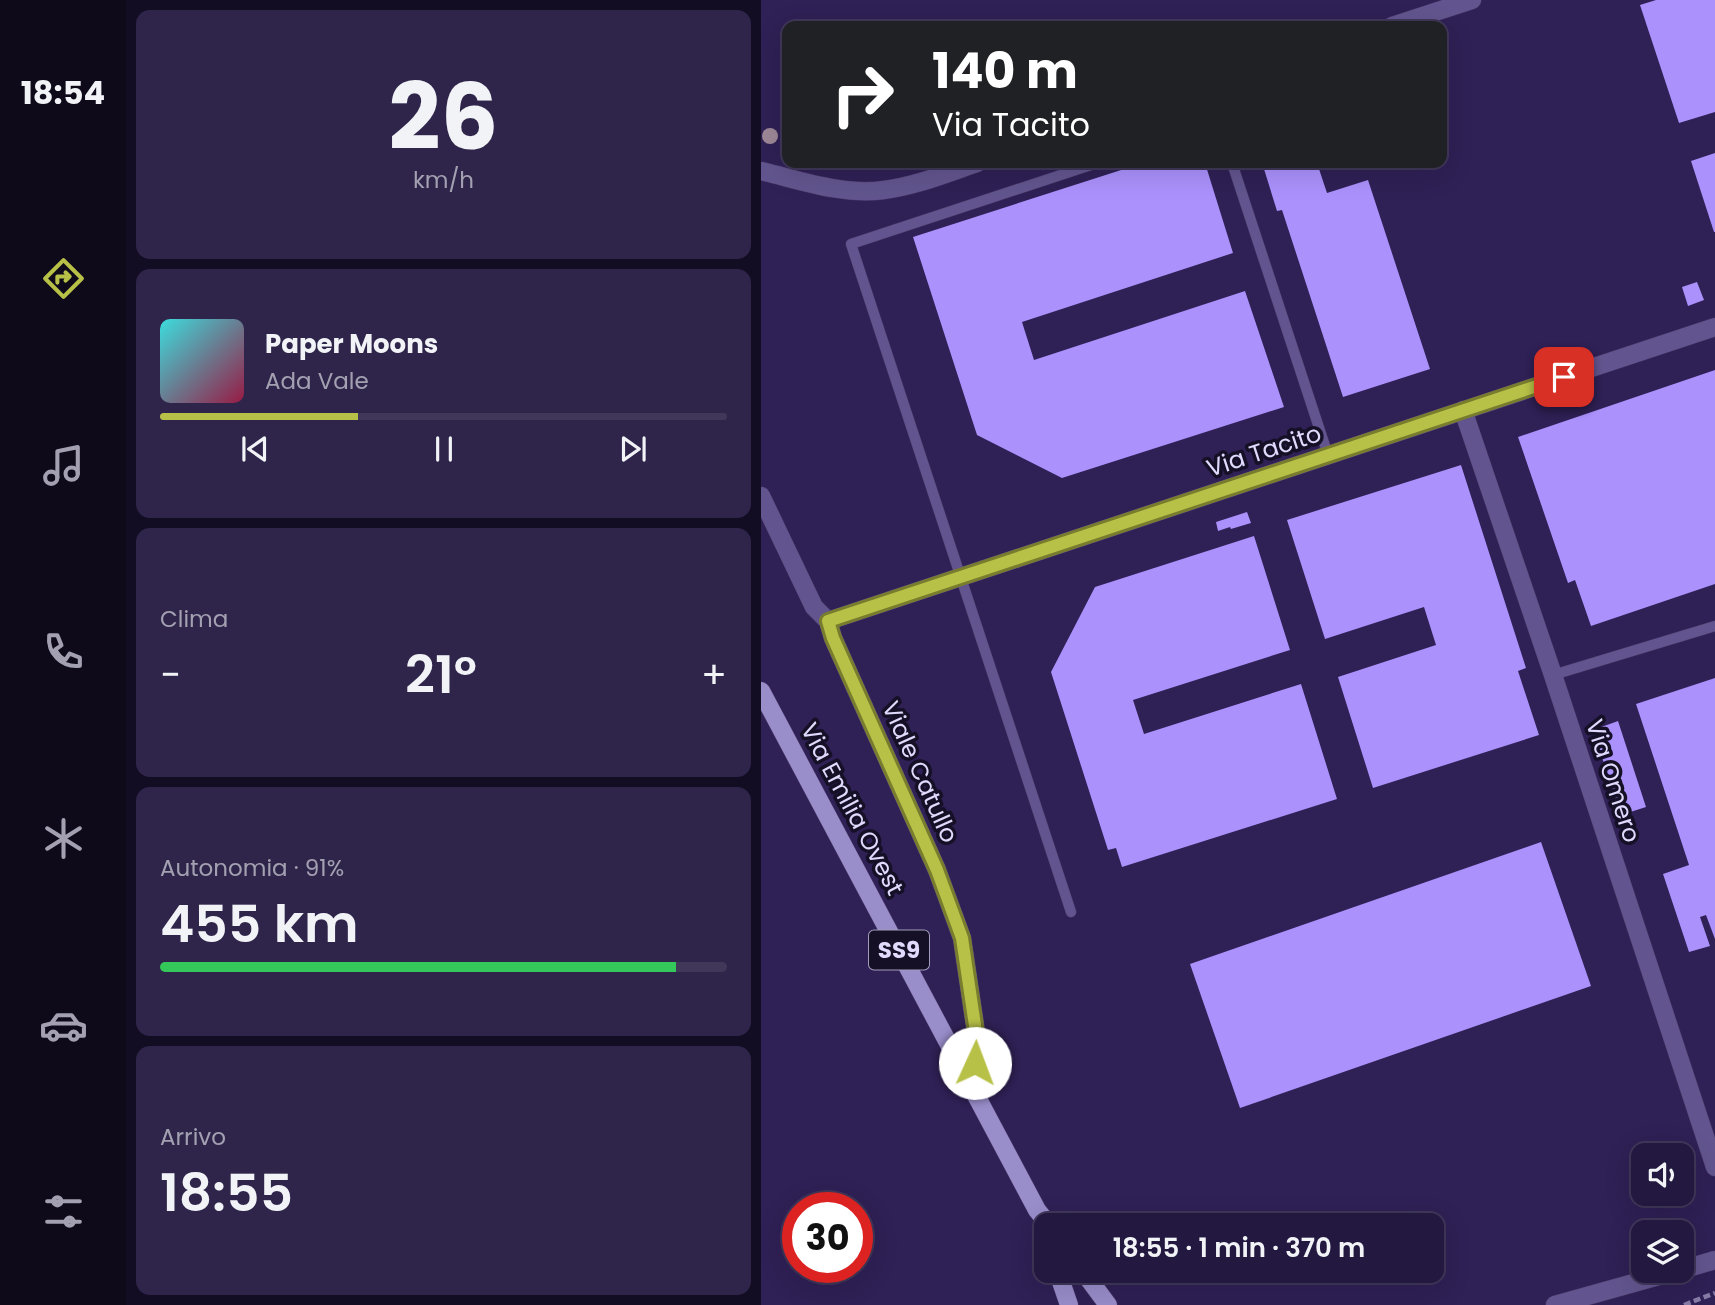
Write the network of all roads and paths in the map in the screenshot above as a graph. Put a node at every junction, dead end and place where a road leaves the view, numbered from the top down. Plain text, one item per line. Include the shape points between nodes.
1 (1471, 0) edge
2 (1407, 21) edge
3 (962, 168) edge
4 (1082, 168) edge
5 (1234, 168) edge
6 (761, 171) edge
7 (1715, 327) edge
8 (1463, 410) junction
9 (1328, 455) junction
10 (761, 496) edge
11 (961, 577) junction
12 (828, 621) junction
13 (1715, 626) edge
14 (1553, 675) junction
15 (761, 691) edge
16 (1071, 912) dead end
17 (972, 1086) junction
18 (1715, 1167) edge
19 (1037, 1210) junction
20 (1038, 1213) edge
21 (1039, 1213) edge
22 (1715, 1260) edge
23 (1694, 1266) edge
24 (1061, 1283) edge
25 (1092, 1283) edge
26 (1634, 1283) edge
27 (1651, 1283) edge
28 (1715, 1293) edge
29 (1069, 1305) edge
30 (1108, 1305) edge
31 (1555, 1305) edge
32 (1597, 1305) edge
33 (1684, 1305) edge

1 - 2 street
3 - 6 street via 907,186 865,192
4 - 11 lane via 851,244
5 - 9 lane
7 - 8 street, Via Tacito
8 - 9 street, Via Tacito
8 - 14 street, Via Omero
9 - 11 street, Via Tacito
10 - 12 street, Viale Catullo via 814,607
11 - 12 street, Via Tacito
11 - 16 lane
12 - 17 street, Viale Catullo via 962,938 977,1039
13 - 14 lane
14 - 18 street, Via Omero
15 - 17 main road, Via Emilia Ovest / SS9
17 - 19 main road, Via Emilia Ovest / SS9
19 - 20 main road, SS9
19 - 21 main road, SS9
22 - 23 street
24 - 29 main road
25 - 30 main road
26 - 31 street
27 - 32 street
28 - 33 path

